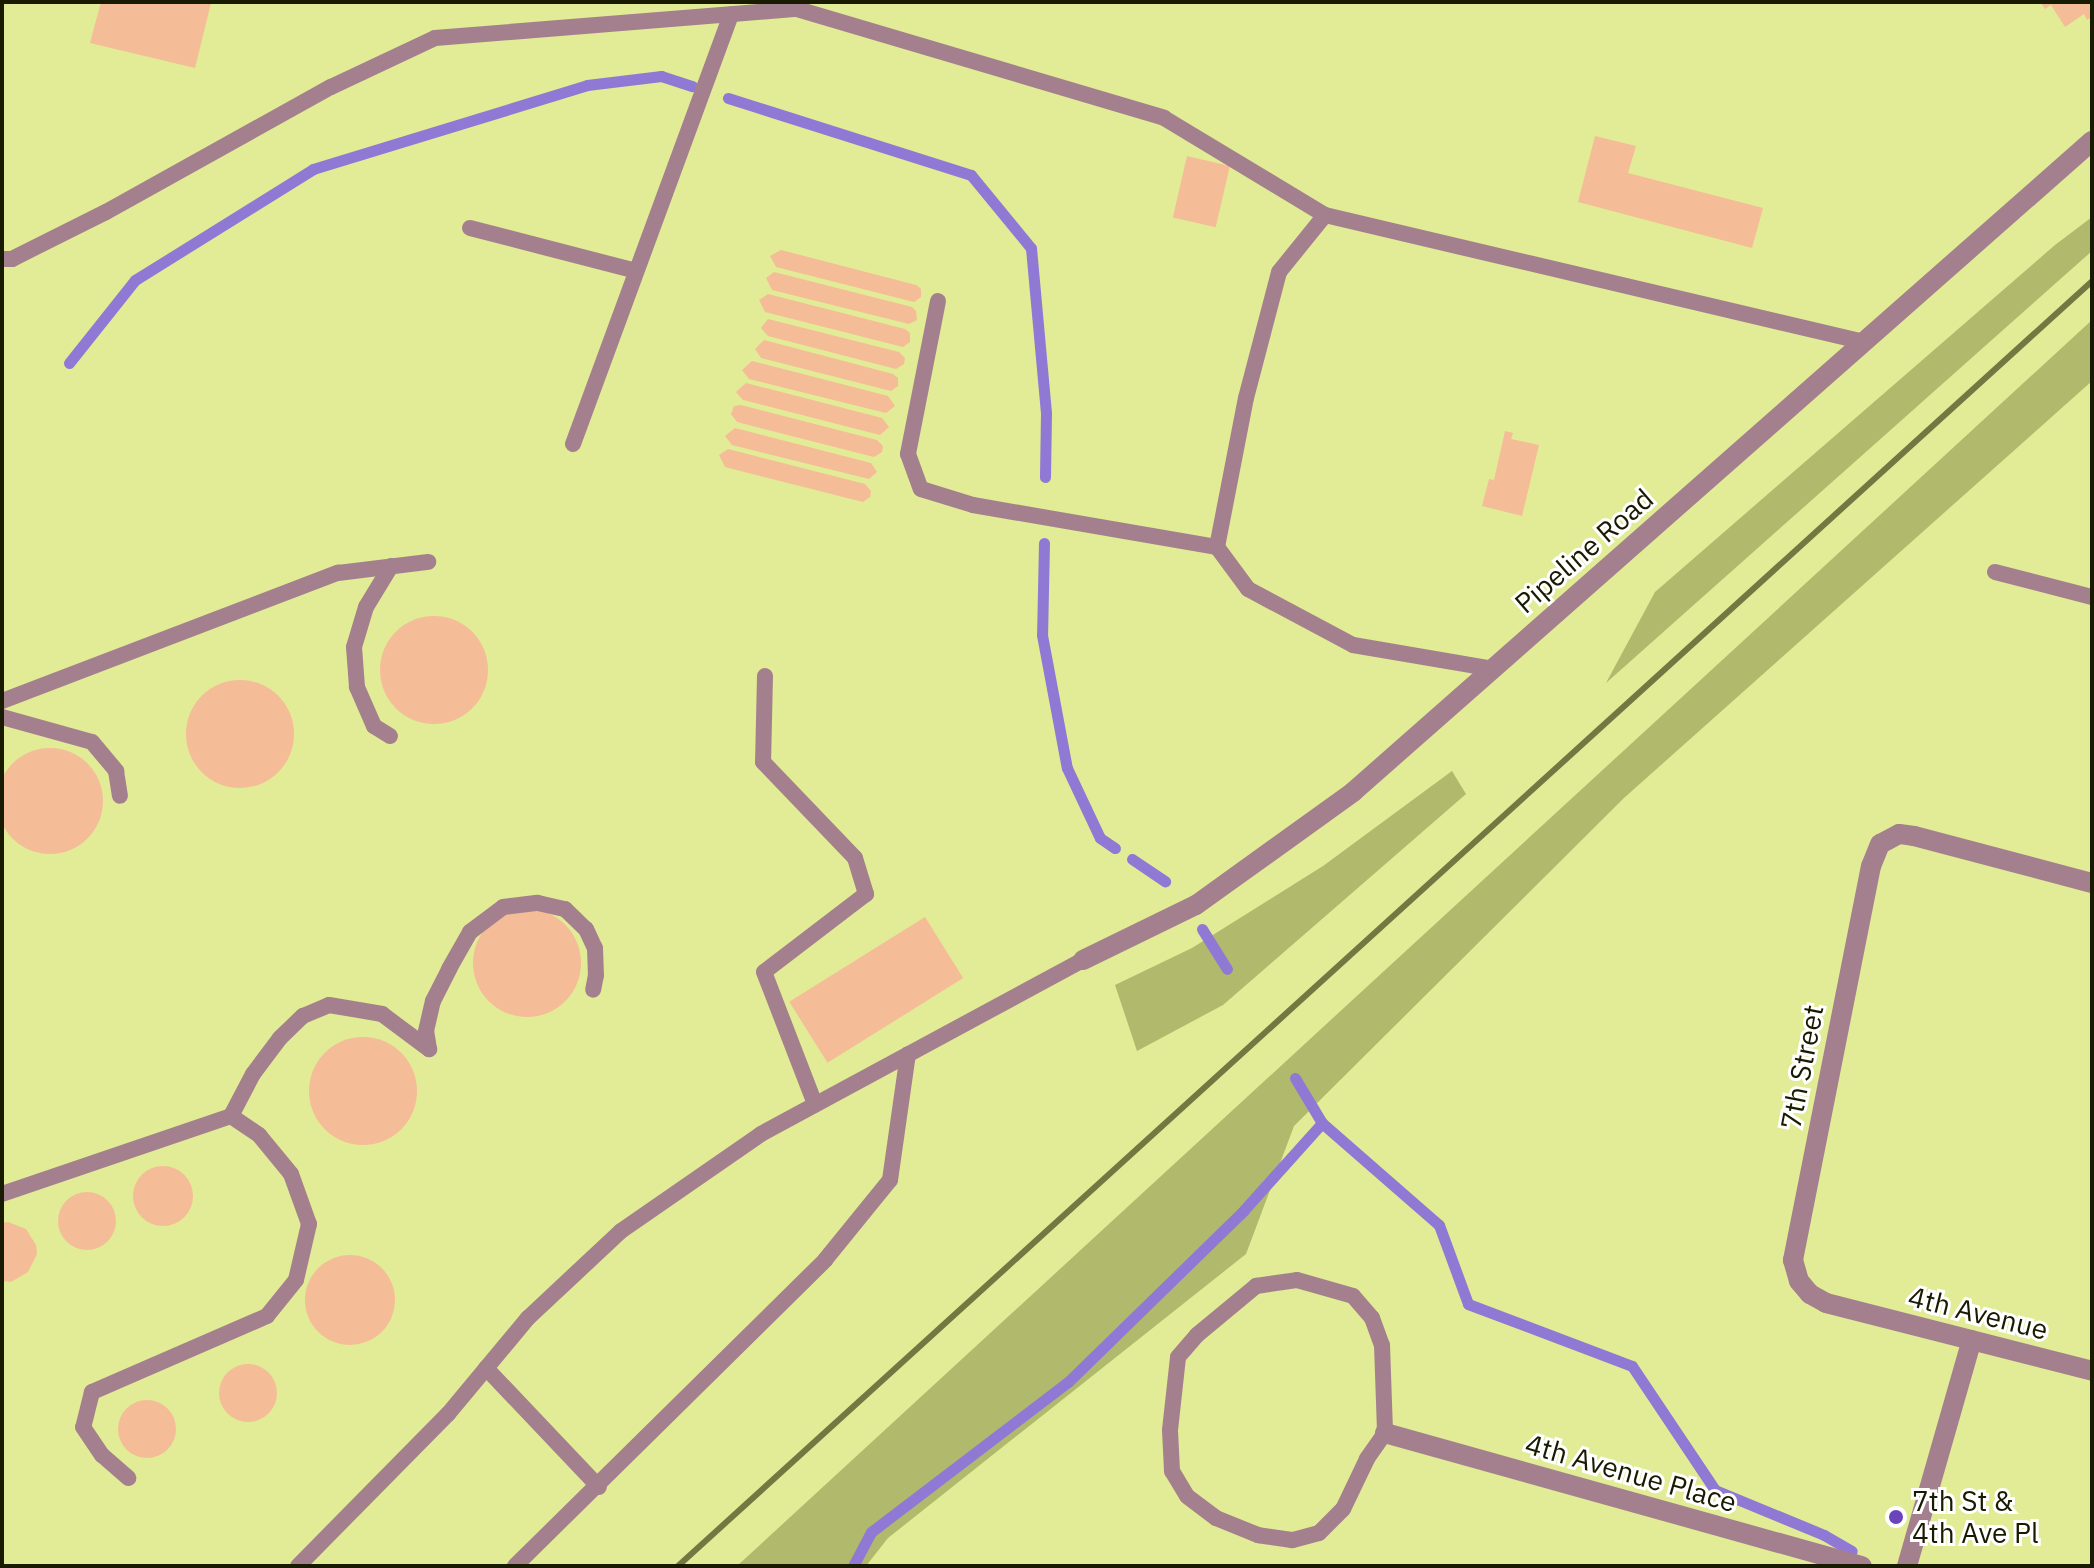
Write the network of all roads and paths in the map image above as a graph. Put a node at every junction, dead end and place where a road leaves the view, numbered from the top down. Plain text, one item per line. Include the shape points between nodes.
1 (731, 14) junction
2 (2092, 141) edge
3 (1325, 215) junction
4 (470, 228) dead end
5 (2, 259) edge
6 (636, 271) junction
7 (938, 301) dead end
8 (1864, 342) junction
9 (573, 444) dead end
10 (1217, 547) junction
11 (428, 562) dead end
12 (391, 566) junction
13 (1995, 572) dead end
14 (2092, 597) edge
15 (1493, 669) junction
16 (765, 676) dead end
17 (2, 701) edge
18 (2, 717) edge
19 (390, 736) dead end
20 (120, 796) dead end
21 (2092, 883) edge
22 (1083, 960) joint
23 (593, 990) dead end
24 (908, 1054) junction
25 (815, 1104) junction
26 (231, 1116) junction
27 (2, 1194) edge
28 (1849, 1309) joint
29 (1972, 1340) junction
30 (486, 1368) junction
31 (2092, 1371) edge
32 (1385, 1433) junction
33 (128, 1478) dead end
34 (599, 1487) junction
35 (298, 1566) edge
36 (515, 1566) edge
37 (1862, 1566) edge
38 (1907, 1566) edge

1 - 3 lane via 797,9 1164,118
1 - 5 lane via 435,38 331,87 106,212 12,259
1 - 6 lane
2 - 8 street, Pipeline Road
3 - 8 lane
3 - 10 lane via 1279,272 1246,398
4 - 6 lane
6 - 9 lane
7 - 10 lane via 908,454 921,489 973,505
8 - 15 street, Pipeline Road
10 - 15 lane via 1248,589 1353,645
11 - 12 lane
12 - 17 lane via 338,573
12 - 19 lane via 366,607 354,647 357,687 374,726
13 - 14 lane
15 - 22 street, Pipeline Road via 1353,792 1208,897
16 - 25 lane via 763,762 855,858 866,894 764,972
18 - 20 lane via 92,742 116,771
21 - 28 street, 7th Street via 1914,836 1889,836 1880,844 1871,866 1793,1260 1799,1281 1810,1294
22 - 24 lane
23 - 26 lane via 595,948 586,929 565,909 538,903 503,907 470,932 449,969 433,1001 426,1031 429,1049 382,1014 329,1005 303,1016 280,1038
24 - 25 lane
24 - 34 lane via 890,1180 825,1260
25 - 30 lane via 761,1134 621,1231 528,1318
26 - 27 lane
26 - 33 lane via 259,1135 291,1174 309,1224 296,1280 267,1316 92,1392 83,1427 102,1455
28 - 29 street, 4th Avenue
29 - 31 street, 4th Avenue
29 - 38 street
30 - 34 lane
30 - 35 lane via 448,1414
32 - 32 lane via 1343,1509 1319,1533 1292,1540 1258,1535 1216,1518 1187,1496 1172,1471 1171,1406 1178,1357 1256,1286 1297,1280 1353,1296 1372,1318 1382,1345
32 - 37 street, 4th Avenue Place
34 - 36 lane

